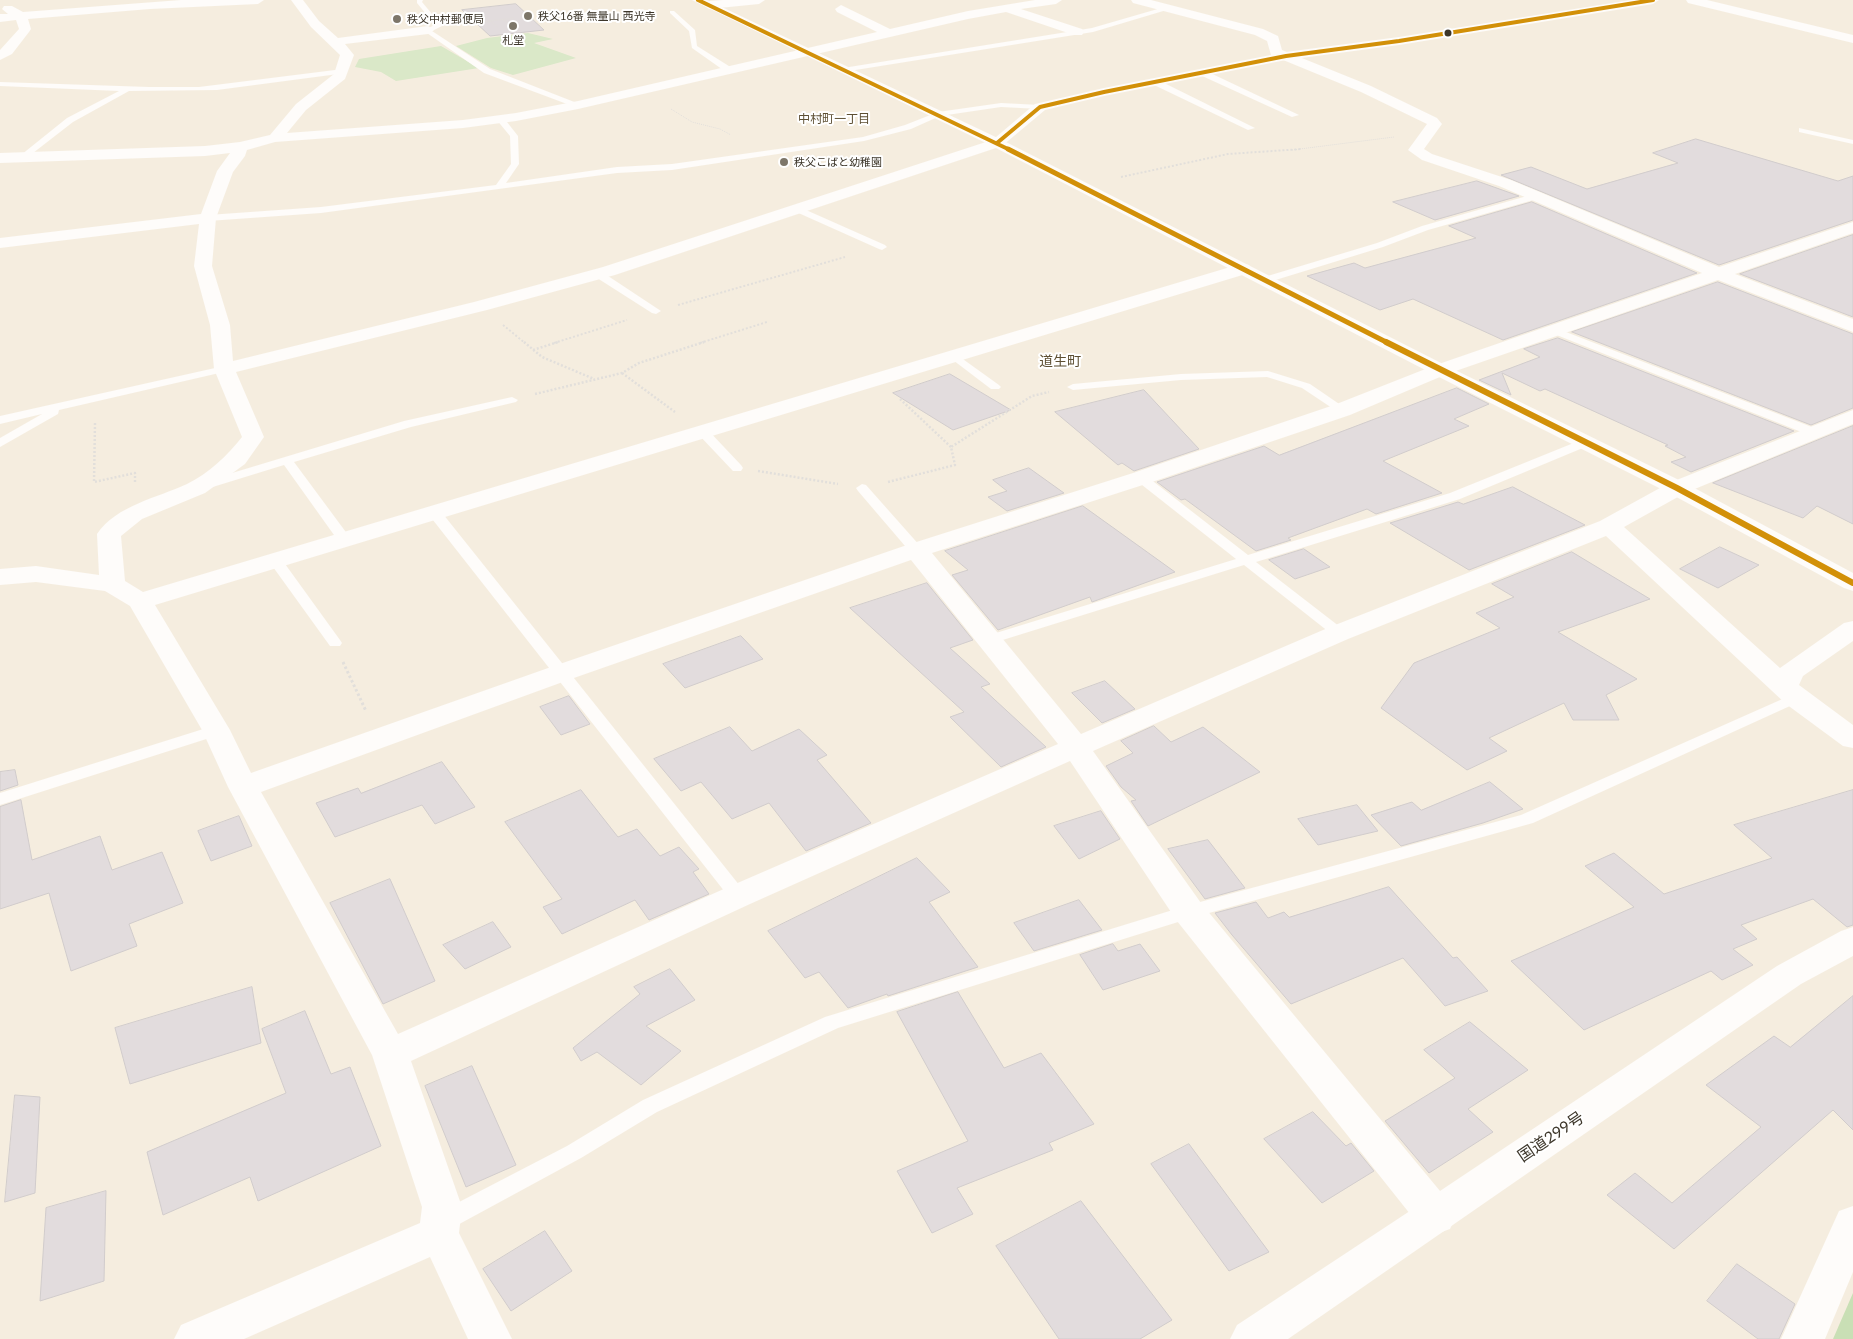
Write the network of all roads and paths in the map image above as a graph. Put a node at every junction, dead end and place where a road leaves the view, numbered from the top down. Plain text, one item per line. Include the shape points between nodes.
1 (258, 0) edge
2 (296, 0) edge
3 (420, 0) edge
4 (758, 0) edge
5 (1052, 0) edge
6 (1137, 0) edge
7 (1654, 0) edge
8 (1692, 0) edge
9 (704, 3) edge
10 (958, 3) dead end
11 (0, 5) edge
12 (1006, 8) junction
13 (1168, 8) junction
14 (841, 9) dead end
15 (672, 12) dead end
16 (980, 13) junction
17 (21, 16) junction
18 (0, 18) edge
19 (514, 18) dead end
20 (503, 19) junction
21 (490, 21) junction
22 (474, 23) dead end
23 (512, 25) dead end
24 (498, 28) dead end
25 (428, 30) junction
26 (1078, 32) junction
27 (888, 33) junction
28 (1853, 39) edge
29 (334, 42) junction
30 (804, 52) junction
31 (0, 56) edge
32 (1286, 56) junction
33 (729, 70) junction
34 (843, 70) junction
35 (343, 71) junction
36 (1203, 74) junction
37 (1155, 82) junction
38 (0, 84) edge
39 (128, 89) junction
40 (640, 90) junction
41 (578, 105) junction
42 (1040, 106) junction
43 (938, 114) junction
44 (1295, 115) dead end
45 (500, 119) junction
46 (1251, 128) dead end
47 (1802, 130) dead end
48 (1427, 134) junction
49 (275, 138) junction
50 (1853, 142) edge
51 (997, 143) junction
52 (240, 147) junction
53 (762, 153) junction
54 (24, 157) junction
55 (0, 158) edge
56 (1081, 186) junction
57 (499, 187) junction
58 (1534, 197) junction
59 (797, 209) junction
60 (208, 218) junction
61 (1853, 227) edge
62 (0, 243) edge
63 (882, 247) joint
64 (1243, 269) junction
65 (1717, 273) junction
66 (598, 274) junction
67 (1265, 280) junction
68 (480, 306) junction
69 (656, 311) junction
70 (766, 322) dead end
71 (1853, 326) edge
72 (1553, 330) junction
73 (533, 350) junction
74 (953, 355) junction
75 (224, 368) junction
76 (1440, 370) junction
77 (622, 373) junction
78 (878, 378) junction
79 (595, 380) junction
80 (995, 387) dead end
81 (1072, 388) joint
82 (94, 397) junction
83 (512, 400) joint
84 (68, 404) junction
85 (1342, 410) junction
86 (1853, 416) edge
87 (0, 420) edge
88 (702, 431) junction
89 (1813, 432) junction
90 (1586, 442) junction
91 (0, 443) edge
92 (951, 447) junction
93 (287, 461) junction
94 (737, 468) joint
95 (1141, 478) junction
96 (197, 488) junction
97 (862, 488) junction
98 (1677, 488) junction
99 (434, 512) junction
100 (134, 514) junction
101 (1609, 526) junction
102 (344, 540) junction
103 (916, 550) junction
104 (275, 560) junction
105 (1246, 560) junction
106 (0, 577) edge
107 (1853, 583) edge
108 (112, 584) junction
109 (140, 601) junction
110 (1853, 629) edge
111 (1340, 633) junction
112 (988, 640) junction
113 (334, 643) joint
114 (561, 673) junction
115 (1790, 692) junction
116 (216, 730) junction
117 (379, 739) junction
118 (1853, 739) edge
119 (1076, 748) junction
120 (243, 787) junction
121 (0, 799) edge
122 (738, 896) junction
123 (1189, 912) junction
124 (1853, 940) edge
125 (390, 1054) junction
126 (1436, 1216) junction
127 (1853, 1224) edge
128 (440, 1228) junction
129 (196, 1339) edge
130 (490, 1339) edge
131 (1252, 1339) edge
132 (1803, 1339) edge

1 - 17 main road
2 - 29 main road
3 - 25 lane via 439,26
4 - 9 main road
5 - 12 main road
6 - 13 main road
7 - 32 main road
8 - 28 main road
9 - 30 main road
10 - 16 main road
11 - 17 main road
12 - 16 main road
12 - 26 main road
13 - 26 lane
13 - 32 main road via 1259,32 1273,39 1276,52
14 - 27 main road
15 - 33 lane via 692,30 694,47
16 - 27 main road
17 - 18 main road
17 - 31 main road via 25,29
19 - 20 path
20 - 21 path
20 - 23 path
21 - 22 path
21 - 24 path
25 - 29 main road
25 - 41 lane via 487,71
26 - 34 lane
27 - 30 main road
29 - 35 main road via 347,55
30 - 33 main road
30 - 34 main road
32 - 36 main road
32 - 48 main road via 1432,121 1435,124
33 - 40 main road
34 - 43 main road
35 - 39 lane via 200,89
35 - 49 main road via 301,107
36 - 37 main road
36 - 44 lane
37 - 42 main road
37 - 46 lane
38 - 39 lane
39 - 54 lane via 70,120
40 - 41 main road
40 - 53 path via 692,122 720,129
41 - 45 main road
42 - 43 lane via 1001,105
42 - 51 main road
43 - 51 main road
43 - 53 lane via 908,127 864,139
45 - 49 main road
45 - 57 lane via 514,136 515,164
47 - 50 lane
48 - 56 path via 1228,154
48 - 58 main road via 1416,150
49 - 52 main road
51 - 56 main road
51 - 59 main road
52 - 54 main road
52 - 60 main road via 238,156 225,171
53 - 57 lane
54 - 55 main road
56 - 64 main road
57 - 60 lane via 321,210
58 - 65 main road
58 - 67 lane via 1424,228
59 - 63 lane
59 - 66 main road
60 - 62 main road
60 - 75 main road via 203,266 220,325
61 - 65 main road
63 - 69 path
64 - 67 main road
64 - 74 main road
65 - 71 main road
65 - 72 main road
66 - 68 main road
66 - 69 lane
67 - 76 main road
68 - 73 path
68 - 75 main road
69 - 73 path
70 - 77 path via 639,363
72 - 76 main road
72 - 89 lane
73 - 79 path
74 - 78 main road
74 - 80 lane
75 - 82 lane
75 - 96 main road via 253,438 237,459
76 - 85 main road
76 - 90 main road
77 - 79 path
77 - 88 path
78 - 88 main road
78 - 92 path
79 - 83 path
81 - 85 lane via 1181,377 1268,374 1306,386
81 - 92 path via 1032,396
82 - 84 lane
82 - 100 path via 94,482 135,473
83 - 93 lane via 408,424
84 - 87 lane
84 - 91 lane
85 - 95 main road
86 - 89 main road
88 - 94 lane
88 - 99 main road
89 - 98 main road
90 - 98 main road
90 - 105 lane via 1455,496
92 - 97 path via 956,465
93 - 96 lane
93 - 102 lane
94 - 97 path
95 - 103 main road
95 - 105 lane
96 - 100 main road
97 - 103 lane
98 - 101 main road
98 - 107 main road
99 - 102 main road
99 - 114 lane
100 - 108 main road via 109,534
101 - 111 main road
101 - 115 main road
102 - 104 main road
103 - 112 main road
103 - 114 main road
104 - 109 main road
104 - 113 lane
105 - 111 lane
105 - 112 lane
106 - 108 main road via 36,574
108 - 109 main road
109 - 116 main road
110 - 115 main road via 1791,672
111 - 119 main road
112 - 119 main road
113 - 117 path
114 - 117 main road
114 - 122 lane
115 - 118 main road
115 - 123 lane via 1527,819
116 - 120 main road
116 - 121 lane
117 - 120 main road
119 - 122 main road
119 - 123 main road
120 - 125 main road
122 - 125 main road
123 - 126 main road
123 - 128 lane via 832,1022 650,1106
124 - 126 main road, 国道299号 via 1789,975
125 - 128 main road via 442,1207
126 - 131 main road, 国道299号
127 - 132 main road
128 - 129 main road
128 - 130 main road

